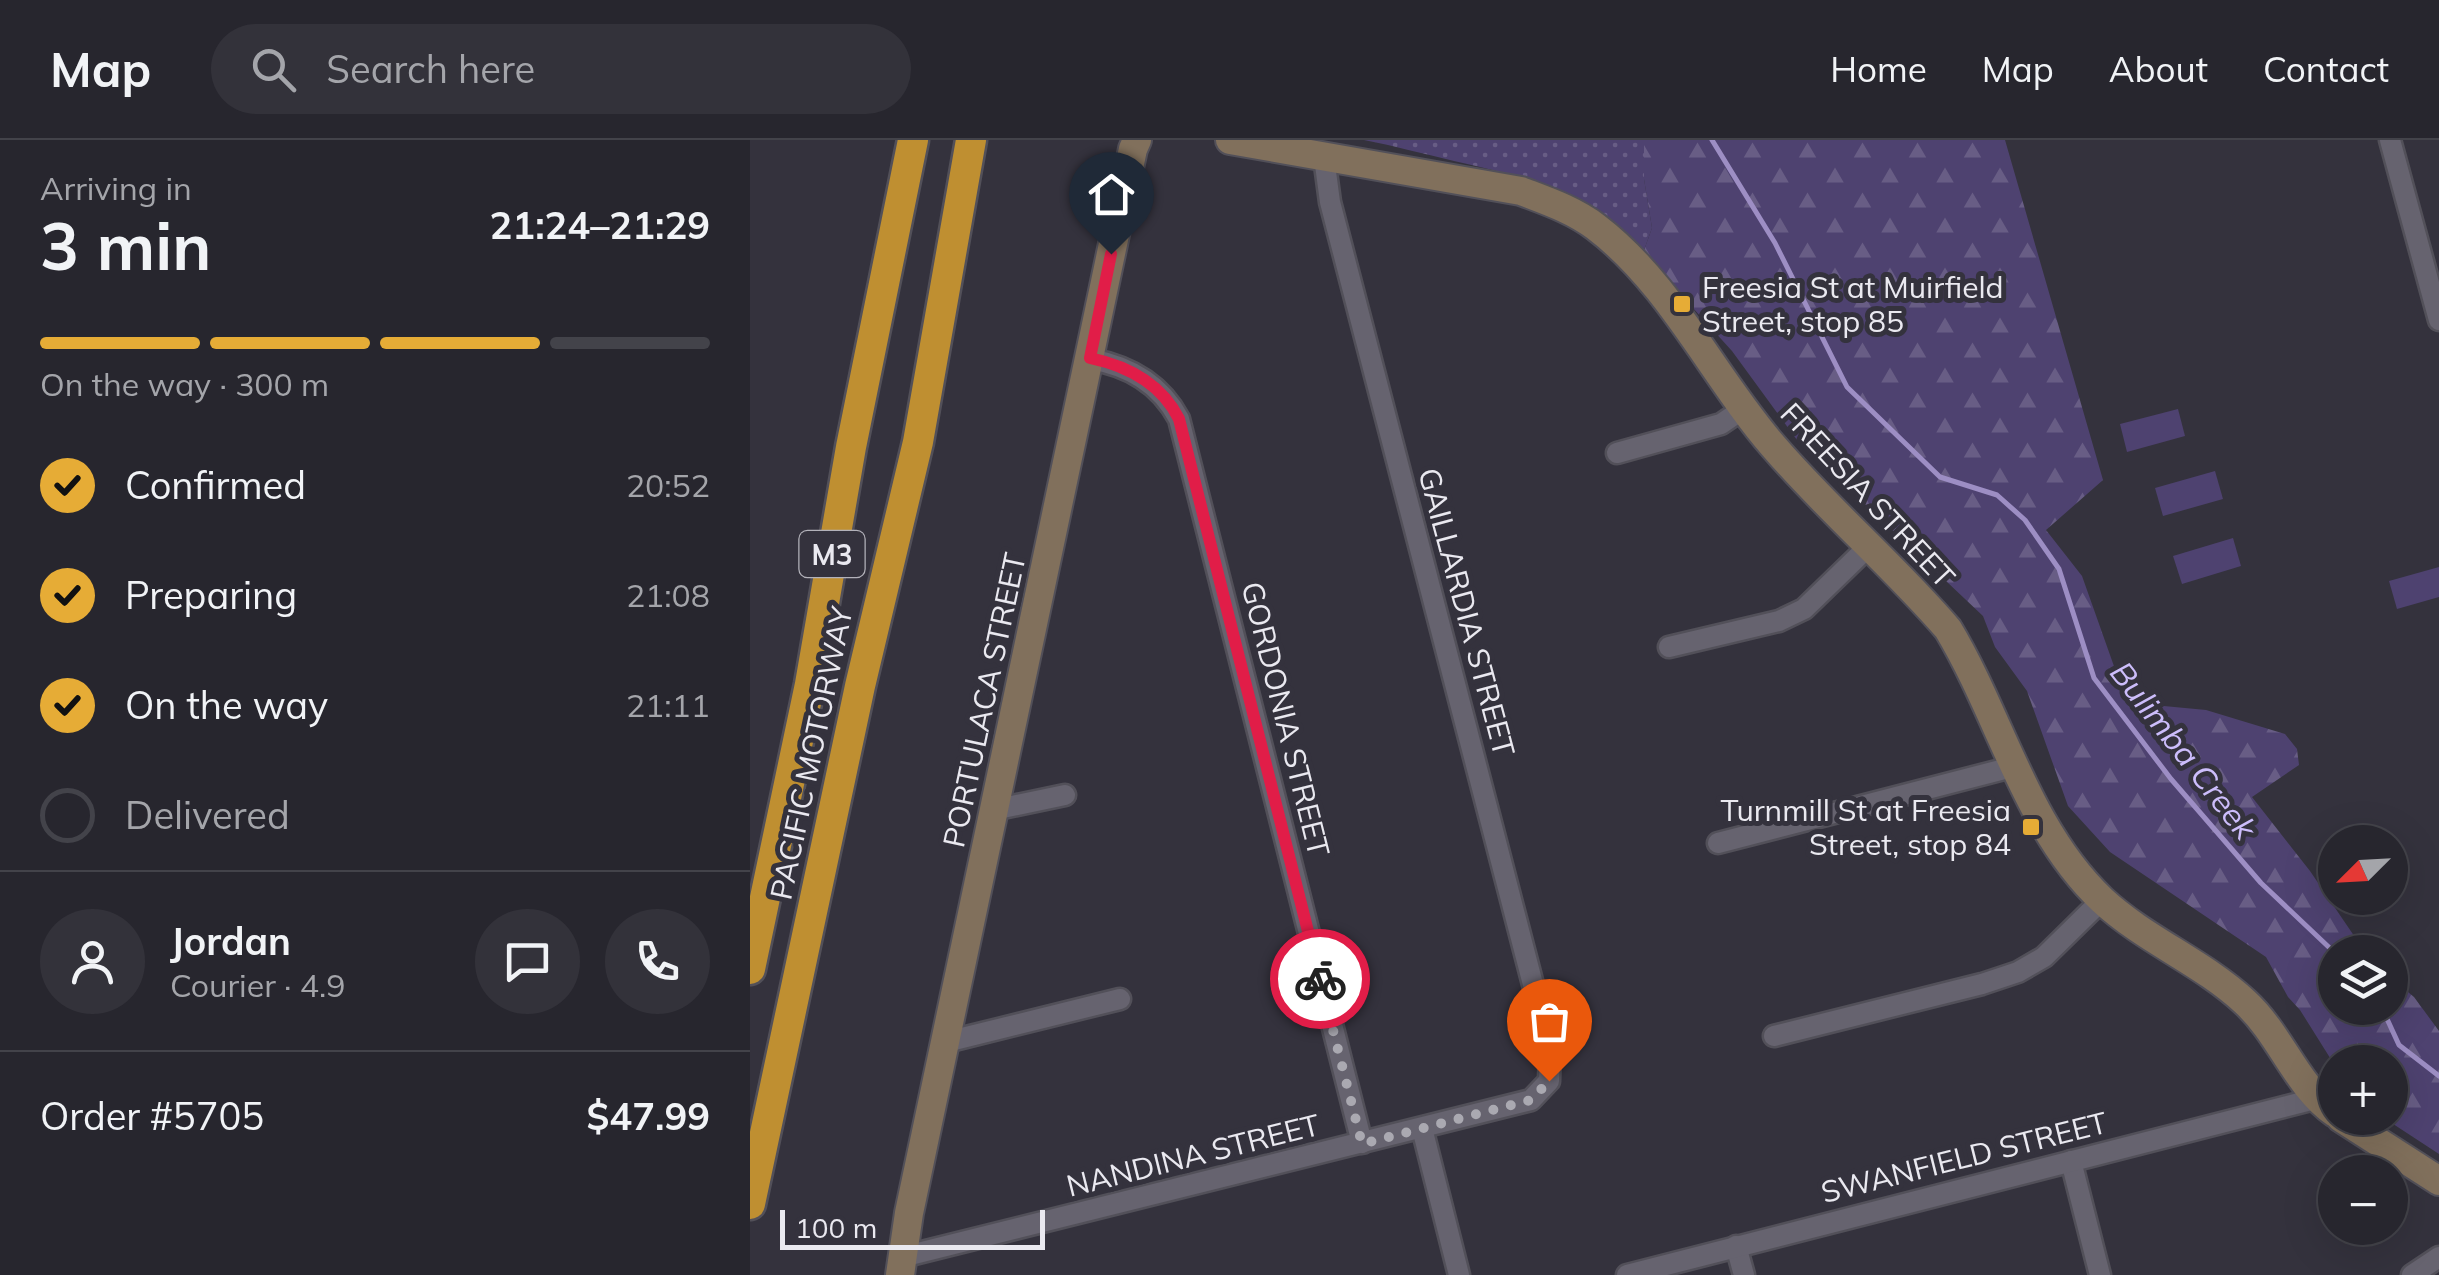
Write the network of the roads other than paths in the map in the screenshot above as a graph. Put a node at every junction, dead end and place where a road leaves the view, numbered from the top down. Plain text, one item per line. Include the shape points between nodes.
1 (914, 140) edge
2 (971, 140) edge
3 (1137, 140) edge
4 (1230, 140) edge
5 (2390, 140) edge
6 (1324, 157) junction
7 (2439, 320) edge
8 (1090, 358) junction
9 (1742, 409) junction
10 (1617, 453) dead end
11 (1870, 546) junction
12 (1669, 647) dead end
13 (2016, 766) junction
14 (1065, 795) dead end
15 (993, 810) junction
16 (1718, 842) dead end
17 (2102, 900) junction
18 (750, 968) edge
19 (1120, 999) dead end
20 (1774, 1036) dead end
21 (946, 1042) junction
22 (1549, 1081) joint
23 (2318, 1093) edge
24 (2318, 1112) edge
25 (1422, 1128) junction
26 (2368, 1135) edge
27 (1362, 1144) junction
28 (2071, 1161) junction
29 (2439, 1181) edge
30 (750, 1204) edge
31 (1736, 1246) junction
32 (2439, 1257) edge
33 (901, 1266) edge
34 (1459, 1275) edge
35 (1627, 1275) edge
36 (1744, 1275) edge
37 (2100, 1275) edge
38 (2412, 1275) edge

1 - 18 highway, PACIFIC MOTORWAY / M3
2 - 30 highway, PACIFIC MOTORWAY / M3 via 918,442
3 - 8 street, PORTULACA STREET
4 - 6 street, FREESIA STREET
5 - 7 street
6 - 9 street, FREESIA STREET via 1520,191 1595,226 1656,288
6 - 22 street, GAILLARDIA STREET via 1330,202 1550,1050
8 - 15 street, PORTULACA STREET
8 - 27 street, GORDONIA STREET via 1158,387 1179,419
9 - 10 street via 1721,424
9 - 11 street, FREESIA STREET
11 - 12 street via 1804,610
11 - 13 street, FREESIA STREET via 1948,629
13 - 16 street
13 - 17 street, FREESIA STREET via 2036,811
14 - 15 street
15 - 21 street, PORTULACA STREET
17 - 20 street via 2044,957 2018,972
17 - 23 street, FREESIA STREET via 2246,1002
19 - 21 street
21 - 33 street, PORTULACA STREET
22 - 25 street, NANDINA STREET via 1531,1100
24 - 28 street, SWANFIELD STREET
25 - 27 street, NANDINA STREET
25 - 34 street
26 - 29 street
27 - 33 street, NANDINA STREET
28 - 31 street, SWANFIELD STREET
28 - 37 street
31 - 35 street, SWANFIELD STREET
31 - 36 street
32 - 38 street

